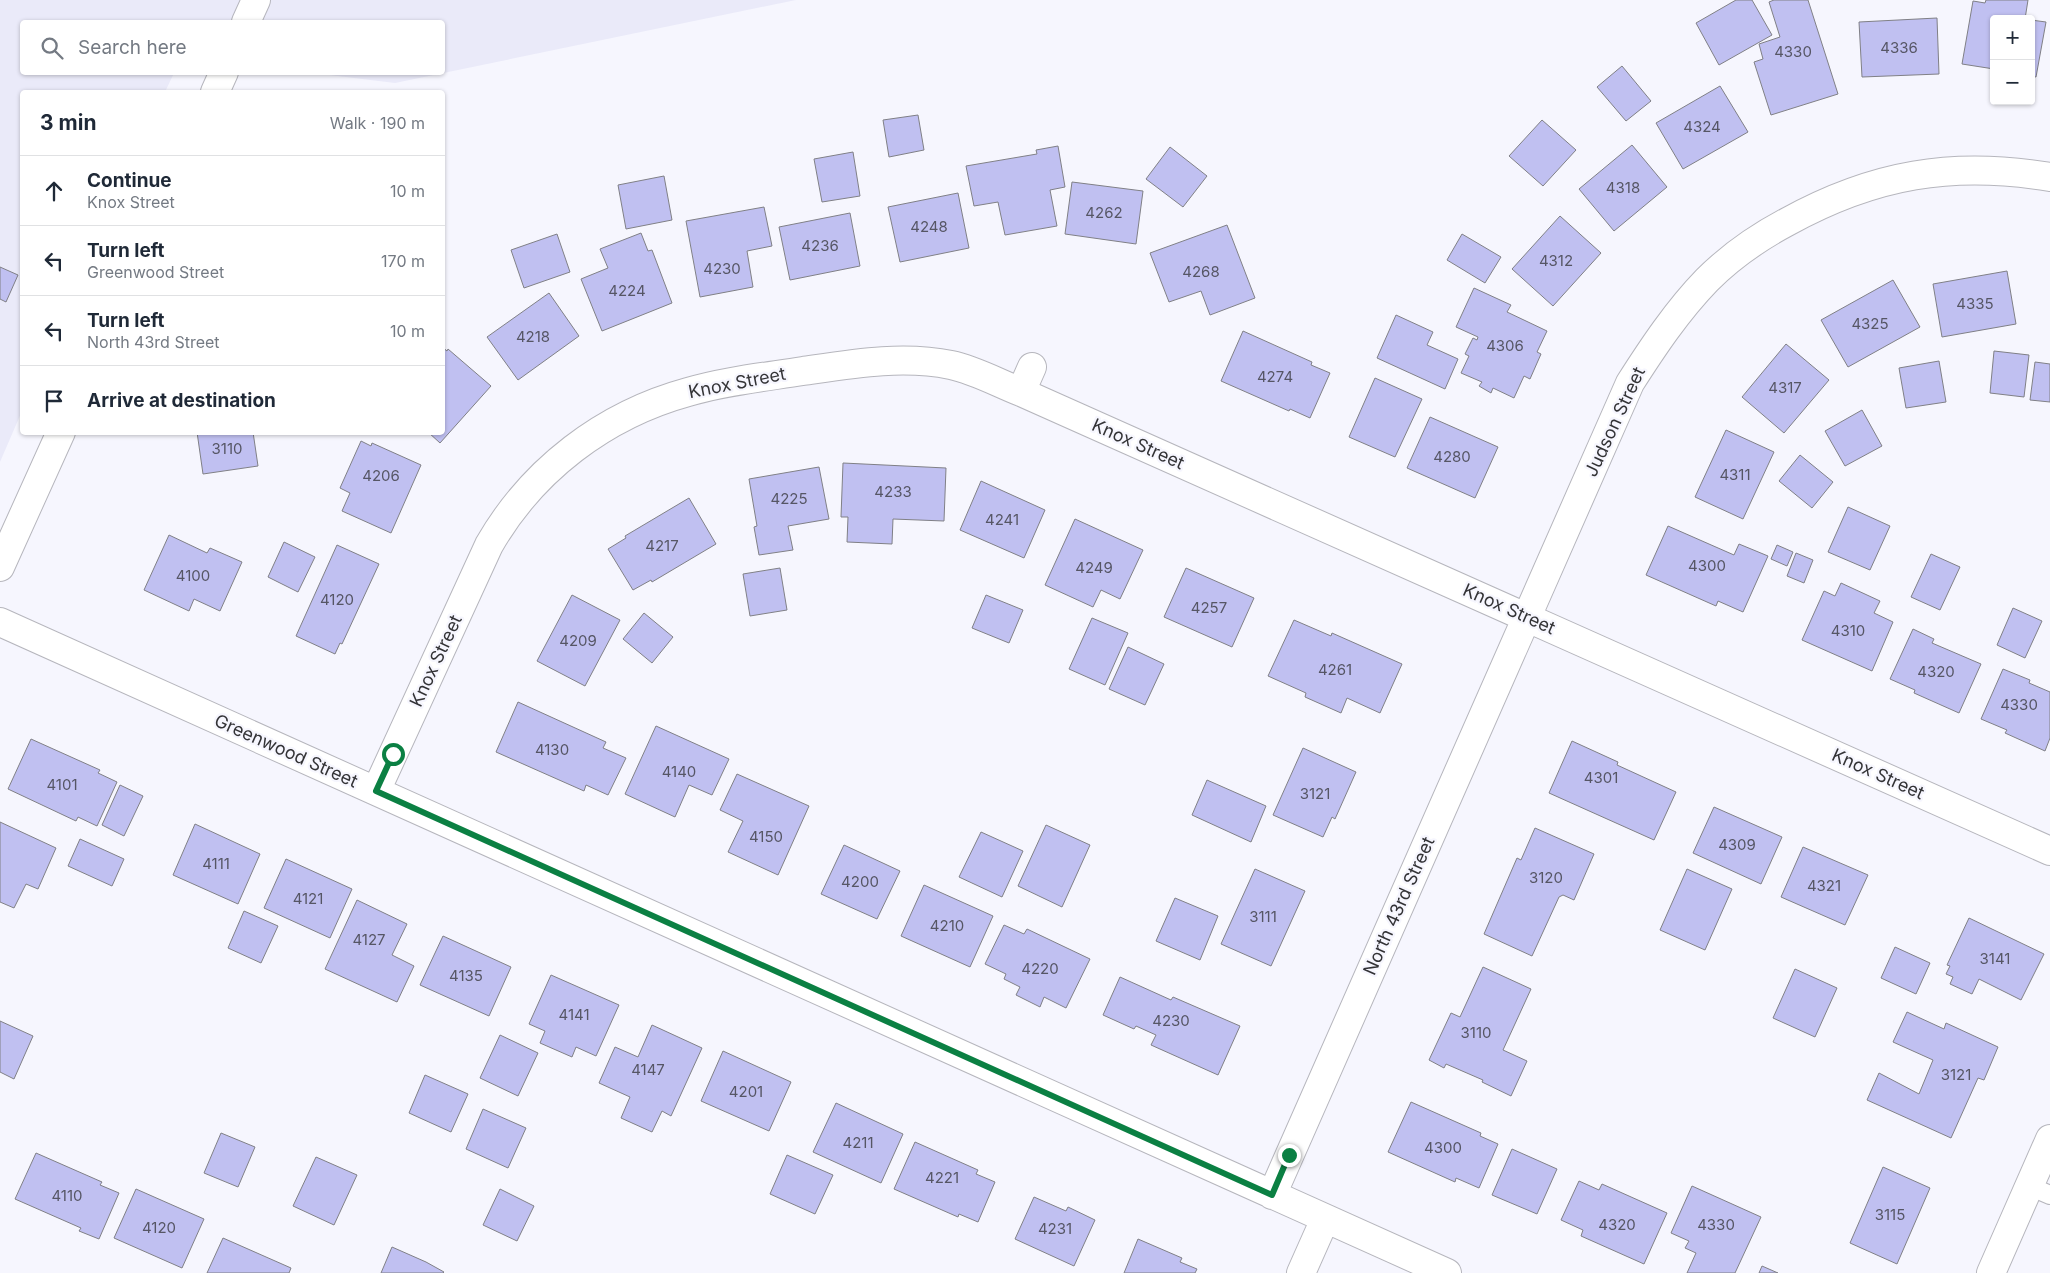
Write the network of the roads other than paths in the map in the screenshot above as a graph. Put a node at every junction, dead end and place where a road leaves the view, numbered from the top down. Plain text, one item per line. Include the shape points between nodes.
1 (256, 0) edge
2 (247, 20) edge
3 (223, 75) edge
4 (216, 90) edge
5 (2050, 176) edge
6 (1032, 367) dead end
7 (1021, 392) junction
8 (60, 435) edge
9 (0, 568) edge
10 (1526, 616) junction
11 (0, 622) edge
12 (376, 791) junction
13 (2050, 851) edge
14 (2050, 1139) edge
15 (2040, 1190) edge
16 (1272, 1195) junction
17 (1325, 1219) junction
18 (1301, 1273) edge
19 (1446, 1273) edge
20 (1991, 1273) edge

1 - 2 street
3 - 4 street
5 - 10 street, Judson Street via 1978,169 1900,177 1837,197 1805,212 1753,241 1730,259 1687,302 1630,383
6 - 7 street
7 - 10 street, Knox Street
7 - 12 street, Knox Street via 951,365 905,361 851,364 687,392 654,403 602,429 557,461 505,518 489,545
8 - 9 street
10 - 13 street, Knox Street
10 - 16 street, North 43rd Street
11 - 12 street, Greenwood Street
12 - 16 street, Greenwood Street
14 - 15 street
15 - 20 street
16 - 17 street, Greenwood Street
17 - 18 street
17 - 19 street, Greenwood Street

